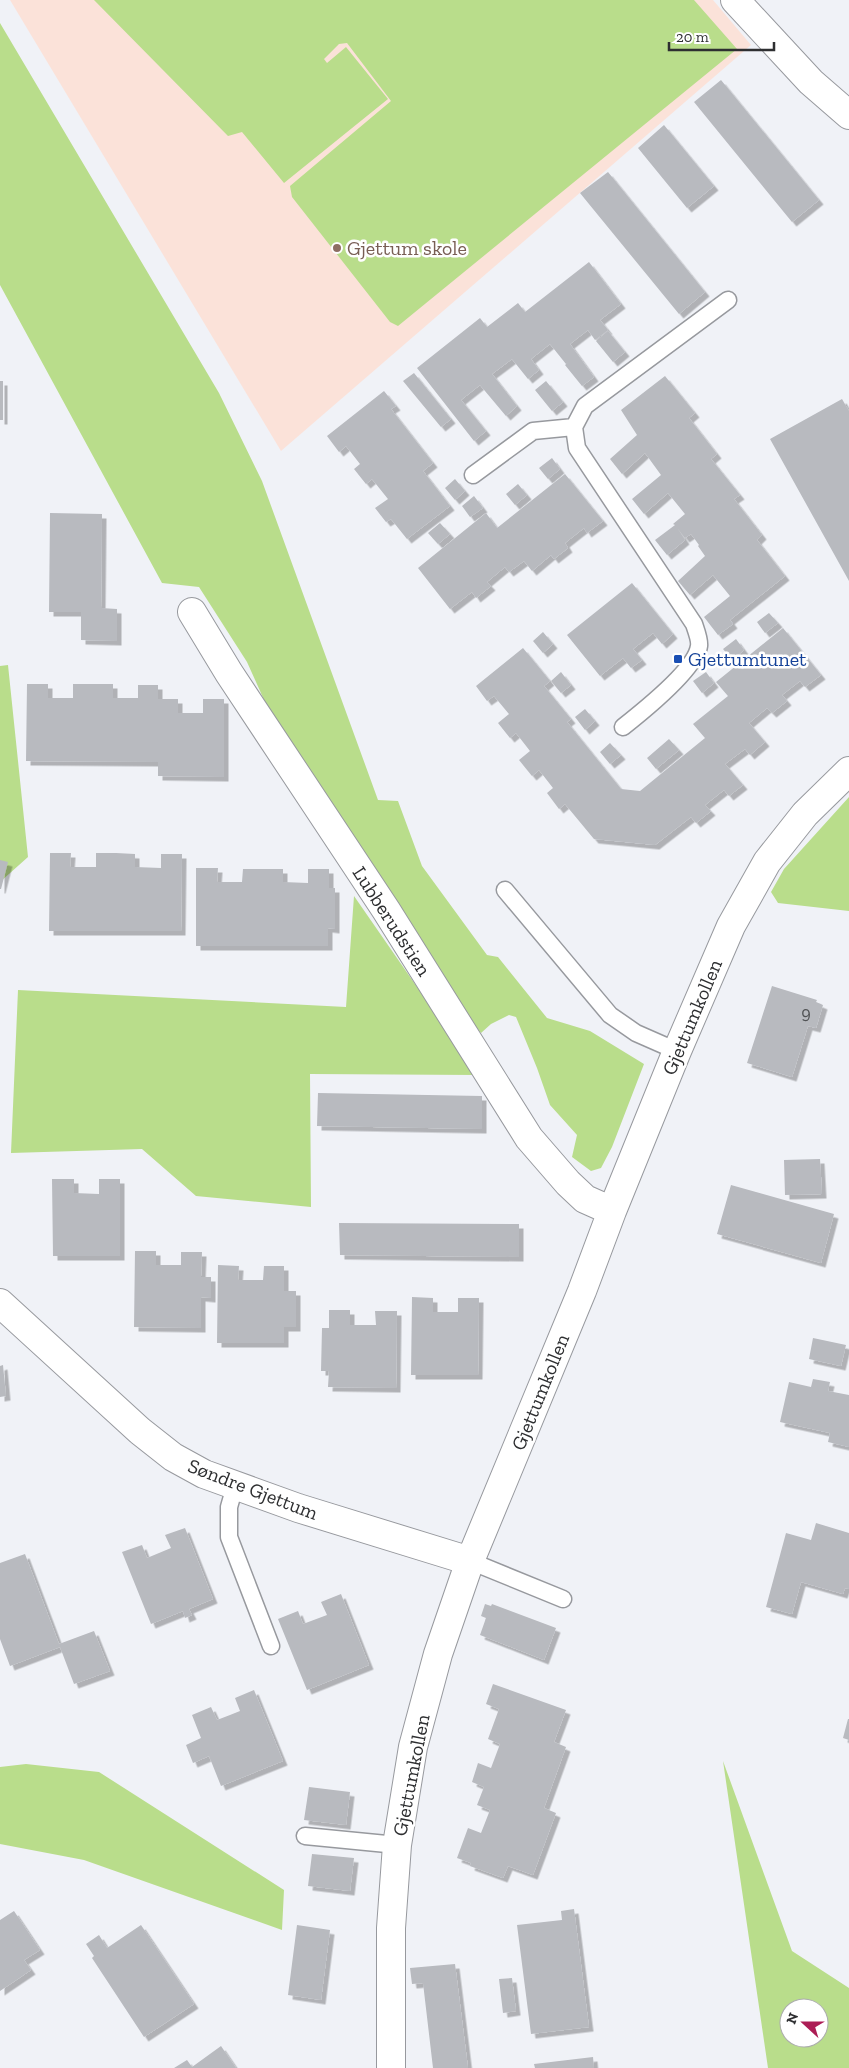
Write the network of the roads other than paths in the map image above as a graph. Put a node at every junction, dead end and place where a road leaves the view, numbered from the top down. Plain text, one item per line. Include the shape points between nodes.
1 (734, 0) edge
2 (849, 115) edge
3 (728, 300) dead end
4 (574, 427) junction
5 (474, 475) dead end
6 (192, 612) dead end
7 (623, 727) dead end
8 (849, 771) edge
9 (505, 890) dead end
10 (677, 1051) junction
11 (612, 1212) junction
12 (0, 1303) edge
13 (235, 1486) junction
14 (470, 1561) junction
15 (563, 1599) dead end
16 (270, 1646) dead end
17 (304, 1836) dead end
18 (398, 1845) junction
19 (391, 2068) edge

1 - 2 street via 811,82
3 - 4 lane via 585,406
4 - 5 lane via 533,431
4 - 7 lane via 577,448 694,624 700,645 696,658 683,672
6 - 11 street, Lubberudstien via 386,910 529,1138 585,1199
8 - 10 street, Gjettumkollen via 805,814 767,862 731,926
9 - 10 lane via 610,1015 636,1033
10 - 11 street, Gjettumkollen
11 - 14 street, Gjettumkollen
12 - 13 street, Søndre Gjettum via 140,1432 173,1457
13 - 14 street, Søndre Gjettum
13 - 16 lane via 229,1506 229,1537
14 - 15 lane
14 - 18 street, Gjettumkollen via 438,1654 413,1747
17 - 18 lane
18 - 19 street, Gjettumkollen via 391,1928

